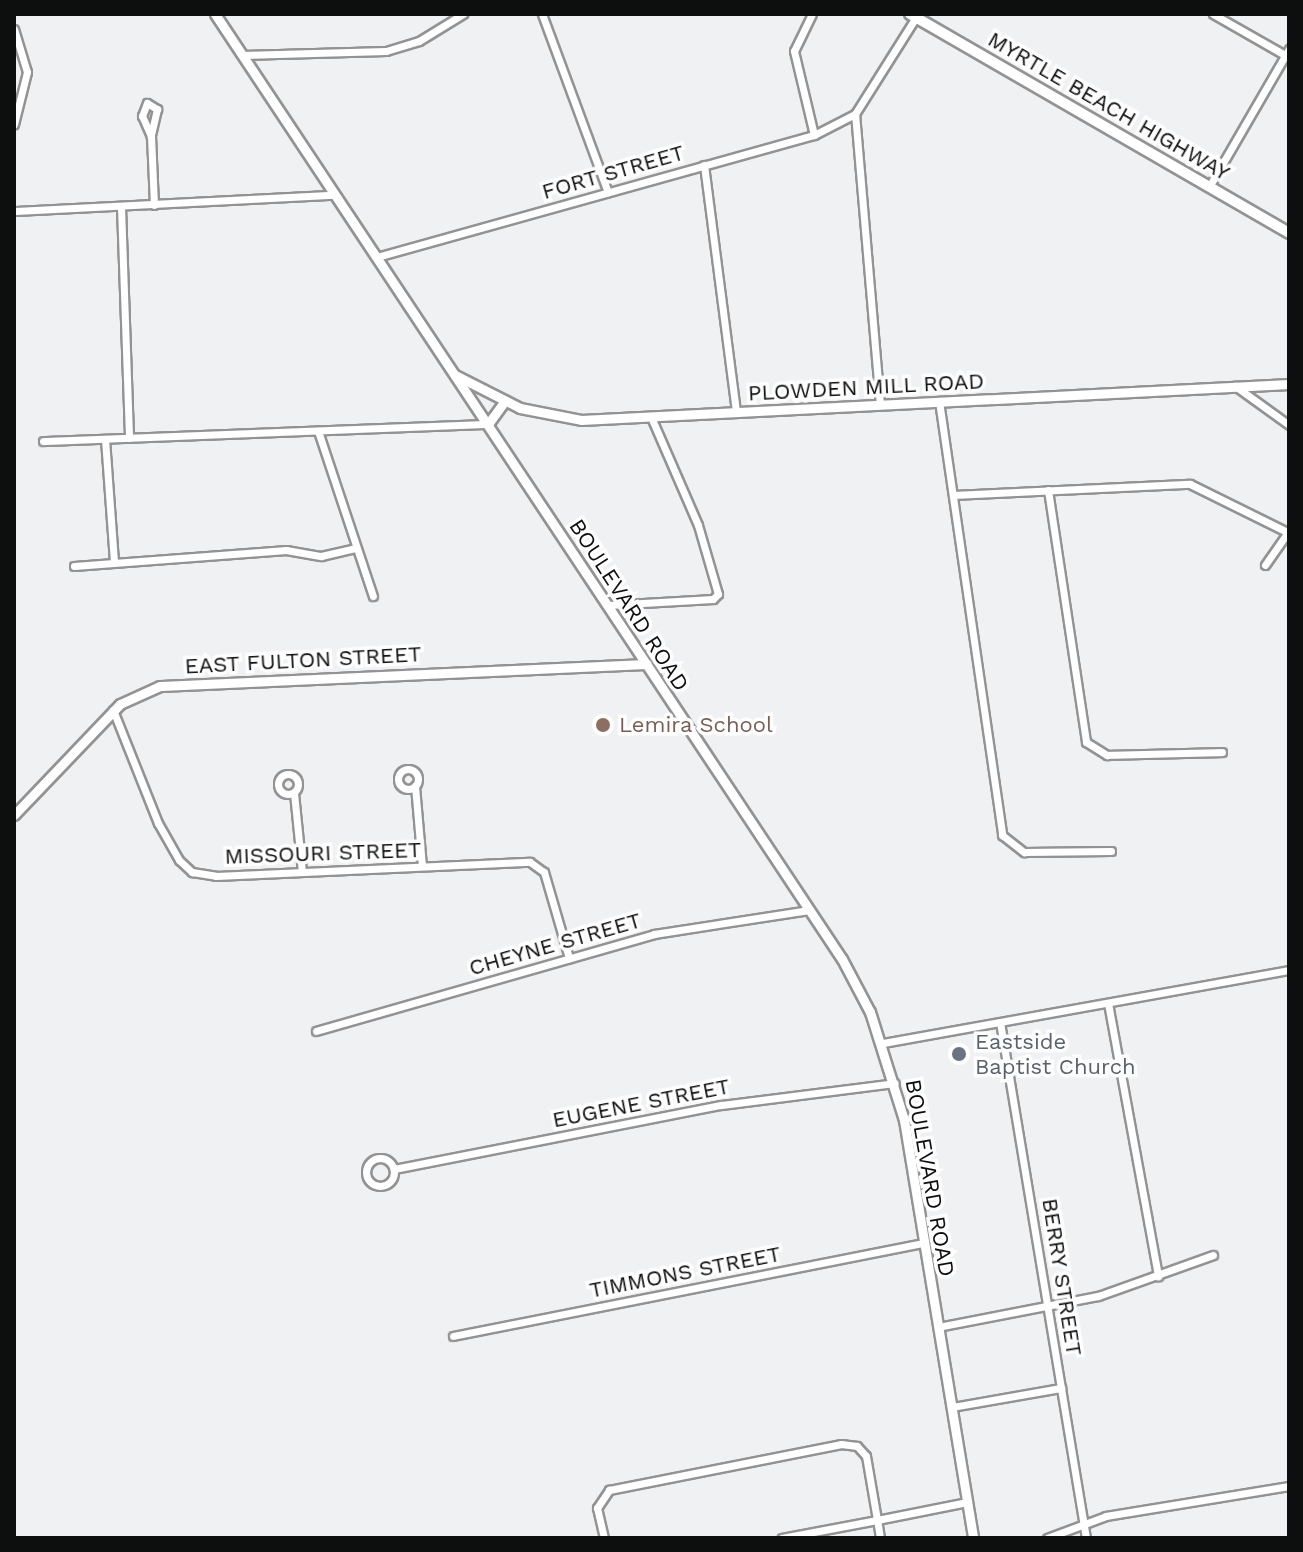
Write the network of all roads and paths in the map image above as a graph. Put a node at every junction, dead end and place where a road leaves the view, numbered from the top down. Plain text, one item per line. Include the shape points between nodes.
1 (215, 14) edge
2 (463, 14) edge
3 (542, 14) edge
4 (812, 14) edge
5 (1213, 14) edge
6 (914, 15) edge
7 (14, 29) edge
8 (1287, 52) edge
9 (242, 55) junction
10 (855, 114) junction
11 (14, 124) edge
12 (814, 135) junction
13 (151, 136) dead end
14 (704, 165) junction
15 (1209, 187) junction
16 (608, 192) junction
17 (335, 195) junction
18 (154, 205) junction
19 (121, 207) junction
20 (14, 211) edge
21 (1289, 233) edge
22 (377, 257) junction
23 (455, 375) junction
24 (1289, 384) edge
25 (1235, 386) junction
26 (505, 401) junction
27 (939, 401) junction
28 (880, 405) junction
29 (736, 412) junction
30 (651, 417) junction
31 (488, 424) junction
32 (1289, 425) edge
33 (318, 431) junction
34 (129, 438) junction
35 (105, 439) junction
36 (43, 441) dead end
37 (1048, 490) junction
38 (953, 495) junction
39 (1288, 533) edge
40 (355, 548) junction
41 (114, 563) junction
42 (1265, 565) dead end
43 (74, 566) dead end
44 (373, 596) dead end
45 (608, 605) junction
46 (647, 664) junction
47 (113, 710) junction
48 (1222, 752) dead end
49 (415, 786) dead end
50 (294, 793) dead end
51 (14, 815) edge
52 (1111, 851) dead end
53 (422, 866) junction
54 (302, 872) junction
55 (809, 910) junction
56 (569, 958) junction
57 (1289, 970) edge
58 (1108, 1003) junction
59 (1000, 1022) junction
60 (316, 1031) dead end
61 (883, 1043) junction
62 (895, 1083) junction
63 (394, 1169) dead end
64 (924, 1243) junction
65 (1213, 1255) dead end
66 (1158, 1276) junction
67 (1049, 1306) junction
68 (938, 1327) junction
69 (453, 1336) dead end
70 (1061, 1388) junction
71 (952, 1407) junction
72 (1289, 1486) edge
73 (967, 1502) junction
74 (877, 1520) junction
75 (1084, 1523) junction
76 (604, 1538) edge
77 (782, 1538) edge
78 (880, 1538) edge
79 (973, 1538) edge
80 (1047, 1538) edge
81 (1086, 1538) edge

1 - 9 street, BOULEVARD ROAD
2 - 9 street via 419,41 386,51
3 - 16 street
4 - 12 street via 794,51
5 - 8 street
6 - 10 street
6 - 15 main road, MYRTLE BEACH HIGHWAY
7 - 11 street via 27,72
8 - 15 street
9 - 17 street, BOULEVARD ROAD
10 - 12 street, FORT STREET
10 - 28 street
12 - 14 street, FORT STREET
13 - 18 street
14 - 16 street, FORT STREET
14 - 29 street
15 - 21 main road, MYRTLE BEACH HIGHWAY
16 - 22 street, FORT STREET
17 - 18 street
17 - 22 street, BOULEVARD ROAD
18 - 19 street
19 - 20 street
19 - 34 street
22 - 23 street, BOULEVARD ROAD
23 - 26 street, PLOWDEN MILL ROAD
23 - 31 street, BOULEVARD ROAD
24 - 25 street, PLOWDEN MILL ROAD
25 - 27 street, PLOWDEN MILL ROAD
25 - 32 street
26 - 30 street, PLOWDEN MILL ROAD via 563,419
26 - 31 street
27 - 28 street, PLOWDEN MILL ROAD
27 - 38 street
28 - 29 street, PLOWDEN MILL ROAD
29 - 30 street, PLOWDEN MILL ROAD
30 - 45 street via 698,525 718,594
31 - 33 street
31 - 45 street, BOULEVARD ROAD
33 - 34 street
33 - 40 street
34 - 35 street
35 - 36 street
35 - 41 street
37 - 38 street
37 - 39 street via 1190,484
37 - 48 street via 1086,742 1107,755
38 - 52 street via 1002,835 1024,852
39 - 42 street
40 - 41 street via 321,556 286,550
40 - 44 street
41 - 43 street
45 - 46 street, BOULEVARD ROAD
46 - 47 street, EAST FULTON STREET via 168,684 137,693
46 - 55 street, BOULEVARD ROAD
47 - 51 street, EAST FULTON STREET
47 - 54 street, MISSOURI STREET via 158,823 188,869 216,876
49 - 53 street
50 - 54 street
53 - 54 street, MISSOURI STREET
53 - 56 street, MISSOURI STREET via 537,864 544,872
55 - 56 street, CHEYNE STREET via 654,934
55 - 61 street, BOULEVARD ROAD via 856,984
56 - 60 street, CHEYNE STREET
57 - 58 street
58 - 59 street
58 - 66 street
59 - 61 street
59 - 67 street, BERRY STREET
61 - 62 street, BOULEVARD ROAD
62 - 63 street, EUGENE STREET via 721,1105
62 - 64 street, BOULEVARD ROAD
64 - 68 street, BOULEVARD ROAD
64 - 69 street, TIMMONS STREET
65 - 66 street
66 - 67 street
67 - 68 street
67 - 70 street, BERRY STREET
68 - 71 street, BOULEVARD ROAD
70 - 71 street
70 - 75 street, BERRY STREET
71 - 73 street, BOULEVARD ROAD
72 - 75 street
73 - 74 street
73 - 79 street, BOULEVARD ROAD
74 - 76 street via 866,1456 850,1443 609,1490 596,1513
74 - 77 street
74 - 78 street
75 - 80 street
75 - 81 street, BERRY STREET

